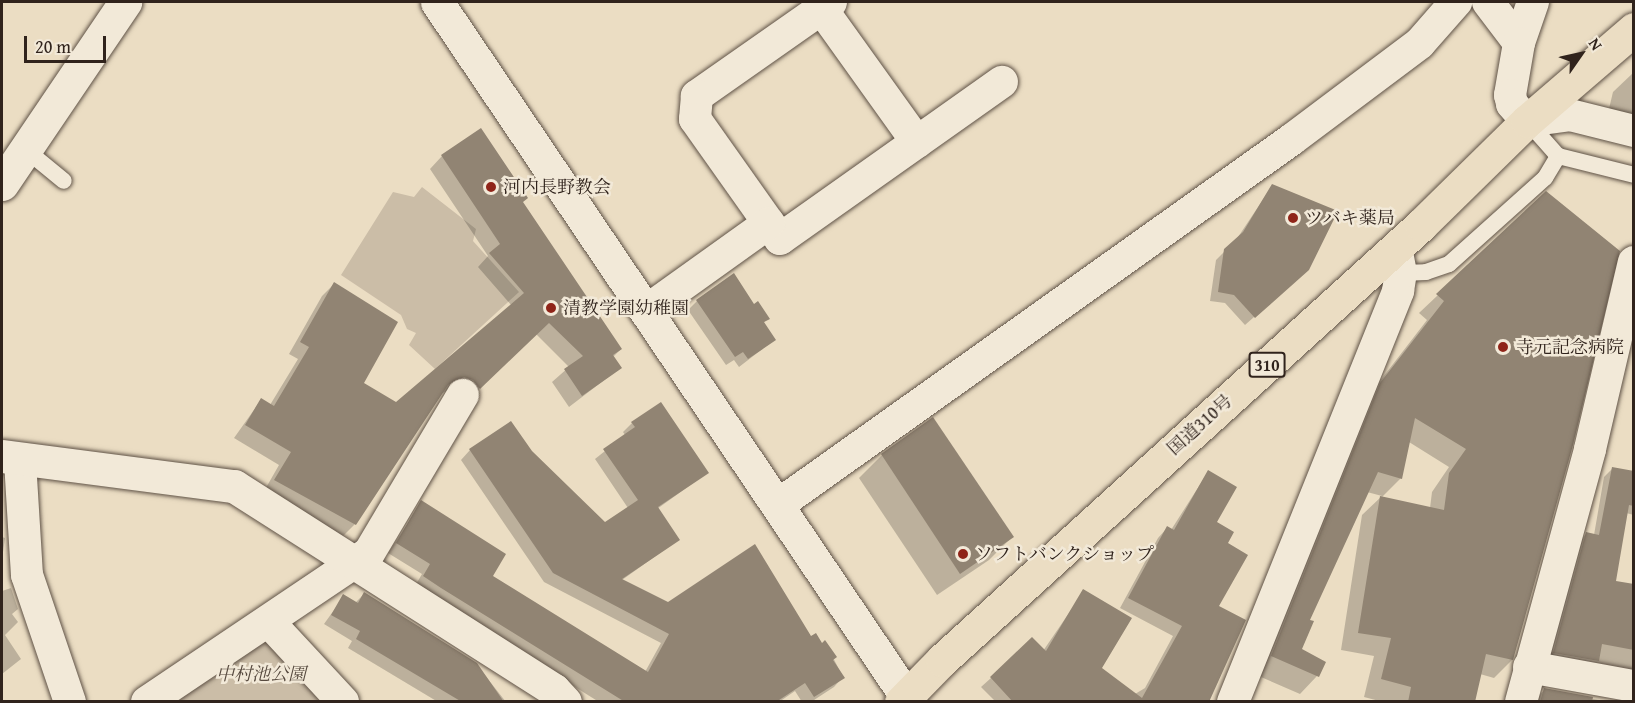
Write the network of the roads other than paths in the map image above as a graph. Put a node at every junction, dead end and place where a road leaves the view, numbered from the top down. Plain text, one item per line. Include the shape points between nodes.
1 (125, 2) edge
2 (437, 2) edge
3 (1456, 2) edge
4 (1488, 2) edge
5 (1533, 2) edge
6 (826, 5) edge
7 (1634, 29) edge
8 (1519, 43) junction
9 (1002, 82) dead end
10 (1527, 122) junction
11 (1634, 131) edge
12 (917, 142) junction
13 (25, 148) junction
14 (1558, 156) junction
15 (1634, 175) edge
16 (64, 181) dead end
17 (2, 184) edge
18 (769, 223) junction
19 (1398, 261) junction
20 (1634, 262) edge
21 (646, 310) junction
22 (463, 395) dead end
23 (11, 458) edge
24 (778, 505) junction
25 (353, 565) junction
26 (269, 622) junction
27 (1529, 667) junction
28 (1634, 686) edge
29 (906, 700) edge
30 (70, 702) edge
31 (147, 702) edge
32 (343, 702) edge
33 (565, 702) edge
34 (1233, 702) edge
35 (1521, 702) edge

1 - 13 street
2 - 21 street
3 - 24 street via 1420,43 1291,140
4 - 8 street
5 - 8 street
6 - 12 street
6 - 18 street via 696,96 695,119
7 - 10 highway, 国道310号 / 310
8 - 10 street via 1510,95
9 - 12 street
10 - 11 street via 1570,115
10 - 14 lane
10 - 19 highway, 国道310号 / 310
12 - 18 street via 780,239
13 - 16 lane
13 - 17 street
14 - 15 lane
14 - 19 lane via 1545,178 1457,259 1440,269
18 - 21 street
19 - 29 highway, 国道310号 / 310 via 942,660
19 - 34 street via 1398,291
20 - 27 street via 1590,449
21 - 24 street
22 - 25 street via 369,553
23 - 25 street via 234,486
23 - 30 street via 27,575
24 - 29 street
25 - 26 street
25 - 33 street via 554,690
26 - 31 street
26 - 32 street
27 - 28 street
27 - 35 street

